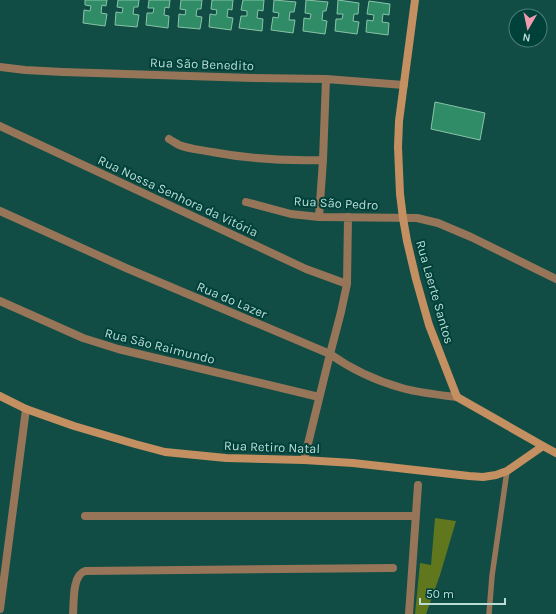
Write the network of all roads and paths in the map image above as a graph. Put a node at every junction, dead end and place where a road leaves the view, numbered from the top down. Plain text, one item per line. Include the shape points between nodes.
1 (415, 0) edge
2 (0, 67) edge
3 (326, 79) junction
4 (404, 85) junction
5 (0, 126) edge
6 (169, 139) dead end
7 (323, 160) junction
8 (246, 202) dead end
9 (0, 211) edge
10 (319, 216) junction
11 (348, 217) junction
12 (403, 218) junction
13 (556, 279) edge
14 (347, 284) junction
15 (0, 301) edge
16 (330, 354) junction
17 (0, 396) edge
18 (319, 397) junction
19 (458, 397) junction
20 (26, 409) junction
21 (543, 446) junction
22 (556, 453) edge
23 (304, 460) junction
24 (507, 471) junction
25 (418, 485) dead end
26 (85, 516) dead end
27 (416, 516) junction
28 (393, 568) dead end
29 (0, 609) edge
30 (73, 614) edge
31 (409, 614) edge
32 (489, 614) edge

1 - 4 street, Rua Laerte Santos
2 - 3 street, Rua São Benedito via 63,72
3 - 4 street, Rua São Benedito
3 - 7 street
4 - 12 street, Rua Laerte Santos via 398,147
5 - 14 street, Rua Nossa Senhora da Vitória via 306,269
6 - 7 street via 199,150 250,158
7 - 10 street
8 - 10 street, Rua São Pedro via 291,214
9 - 16 street, Rua do Lazer via 126,268
10 - 11 street, Rua São Pedro
11 - 12 street, Rua São Pedro
11 - 14 street
12 - 13 street, Rua São Pedro via 438,223
12 - 19 street, Rua Laerte Santos via 429,324
14 - 16 street
15 - 18 street, Rua São Raimundo via 84,338 118,349
16 - 18 street
16 - 19 street, Rua do Lazer via 374,378 397,386 435,395
17 - 20 street, Rua Retiro Natal
18 - 23 street
19 - 21 street
20 - 23 street, Rua Retiro Natal via 74,426 165,452 226,458
20 - 29 street
21 - 22 street
21 - 24 street, Rua Retiro Natal
23 - 24 street, Rua Retiro Natal via 484,477
24 - 32 lane
25 - 27 street
26 - 27 street
27 - 31 street
28 - 30 street via 85,571 78,575 76,582

